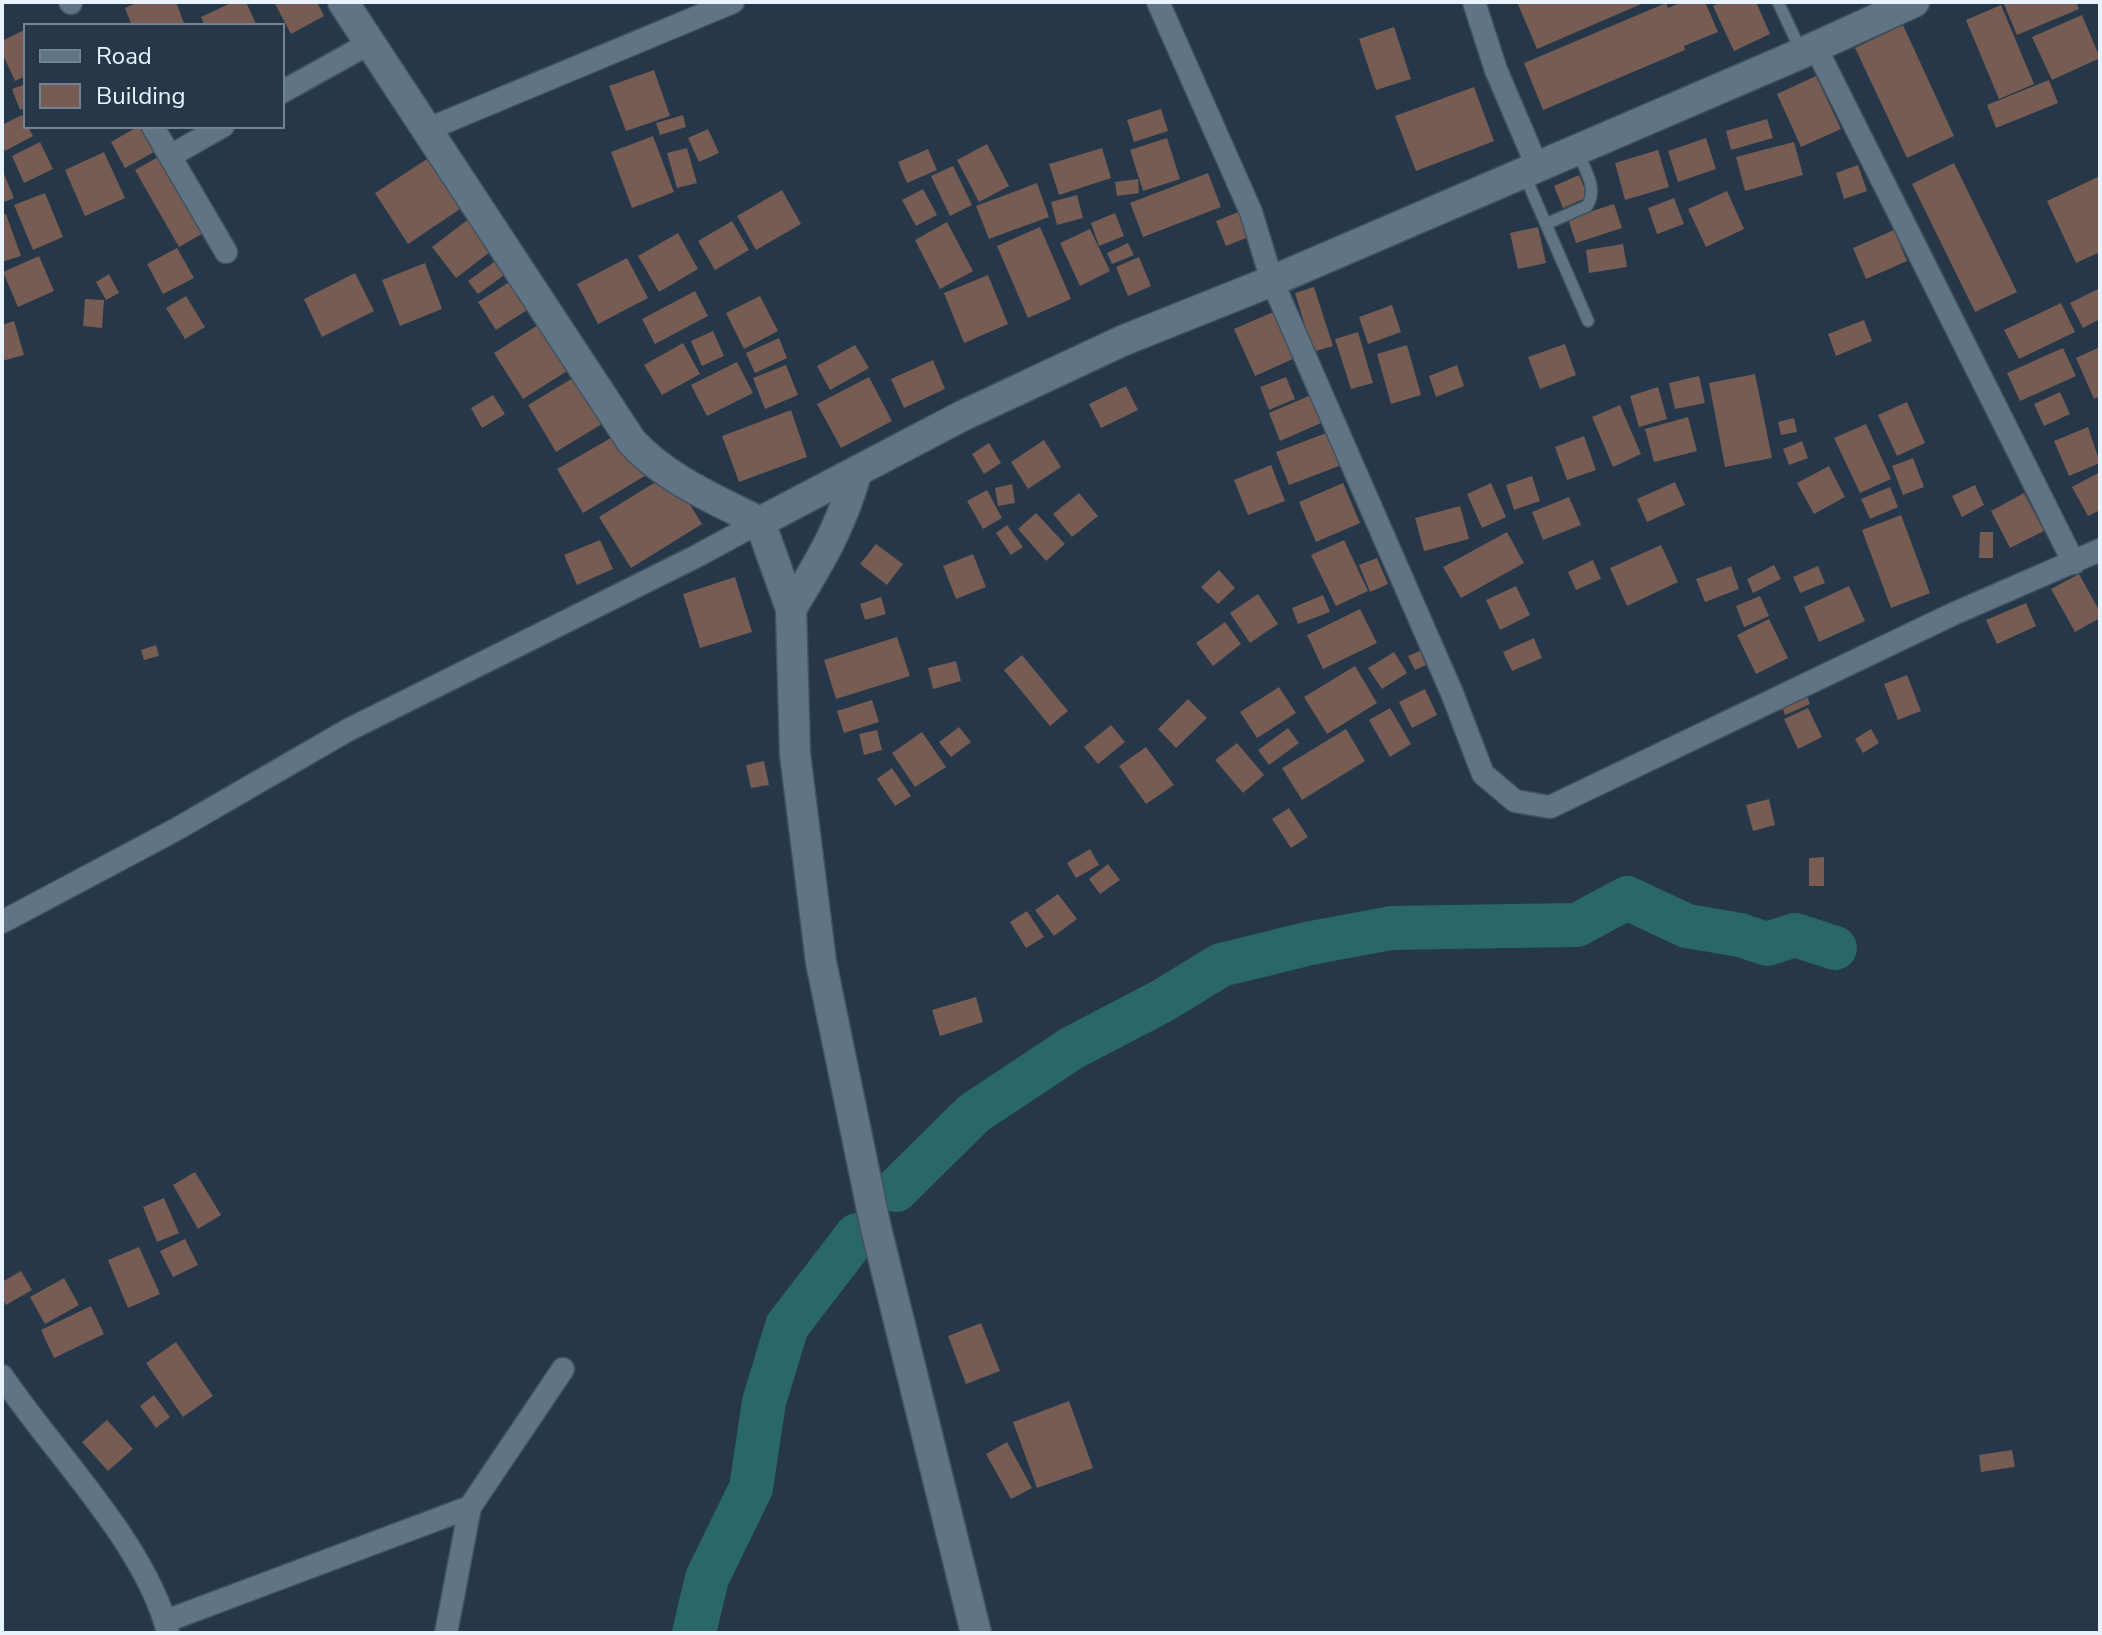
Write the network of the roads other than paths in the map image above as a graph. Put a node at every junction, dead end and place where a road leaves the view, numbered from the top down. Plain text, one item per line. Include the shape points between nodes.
1 (343, 2) edge
2 (733, 2) edge
3 (1158, 2) edge
4 (1474, 2) edge
5 (1778, 2) edge
6 (1914, 2) edge
7 (370, 43) junction
8 (1808, 50) junction
9 (284, 91) edge
10 (154, 128) edge
11 (219, 128) edge
12 (426, 130) junction
13 (1577, 149) junction
14 (172, 155) junction
15 (1530, 169) junction
16 (1546, 224) junction
17 (226, 252) dead end
18 (1272, 281) junction
19 (1588, 321) dead end
20 (857, 471) junction
21 (760, 522) junction
22 (2100, 550) edge
23 (2074, 563) junction
24 (791, 609) junction
25 (2, 922) edge
26 (563, 1369) dead end
27 (2, 1376) edge
28 (470, 1507) junction
29 (167, 1627) edge
30 (446, 1633) edge
31 (976, 1633) edge

1 - 7 main road
2 - 12 street
3 - 18 street via 1251,212
4 - 15 street
5 - 8 lane
6 - 8 main road
7 - 9 street
7 - 12 main road
8 - 13 main road
8 - 23 street
10 - 14 street
11 - 14 street
12 - 21 main road via 632,442 700,492
13 - 15 main road
13 - 16 lane via 1593,190 1591,201
14 - 17 street
15 - 16 lane
15 - 18 main road
16 - 19 lane
18 - 20 main road via 1122,341
18 - 23 street via 1483,774 1515,801 1550,807 1953,614
20 - 21 main road
20 - 24 main road via 831,542
21 - 24 main road
21 - 25 street via 348,730
22 - 23 street
24 - 31 main road via 795,754 821,962 875,1224
26 - 28 street
27 - 29 street via 122,1537
28 - 29 street
28 - 30 street

